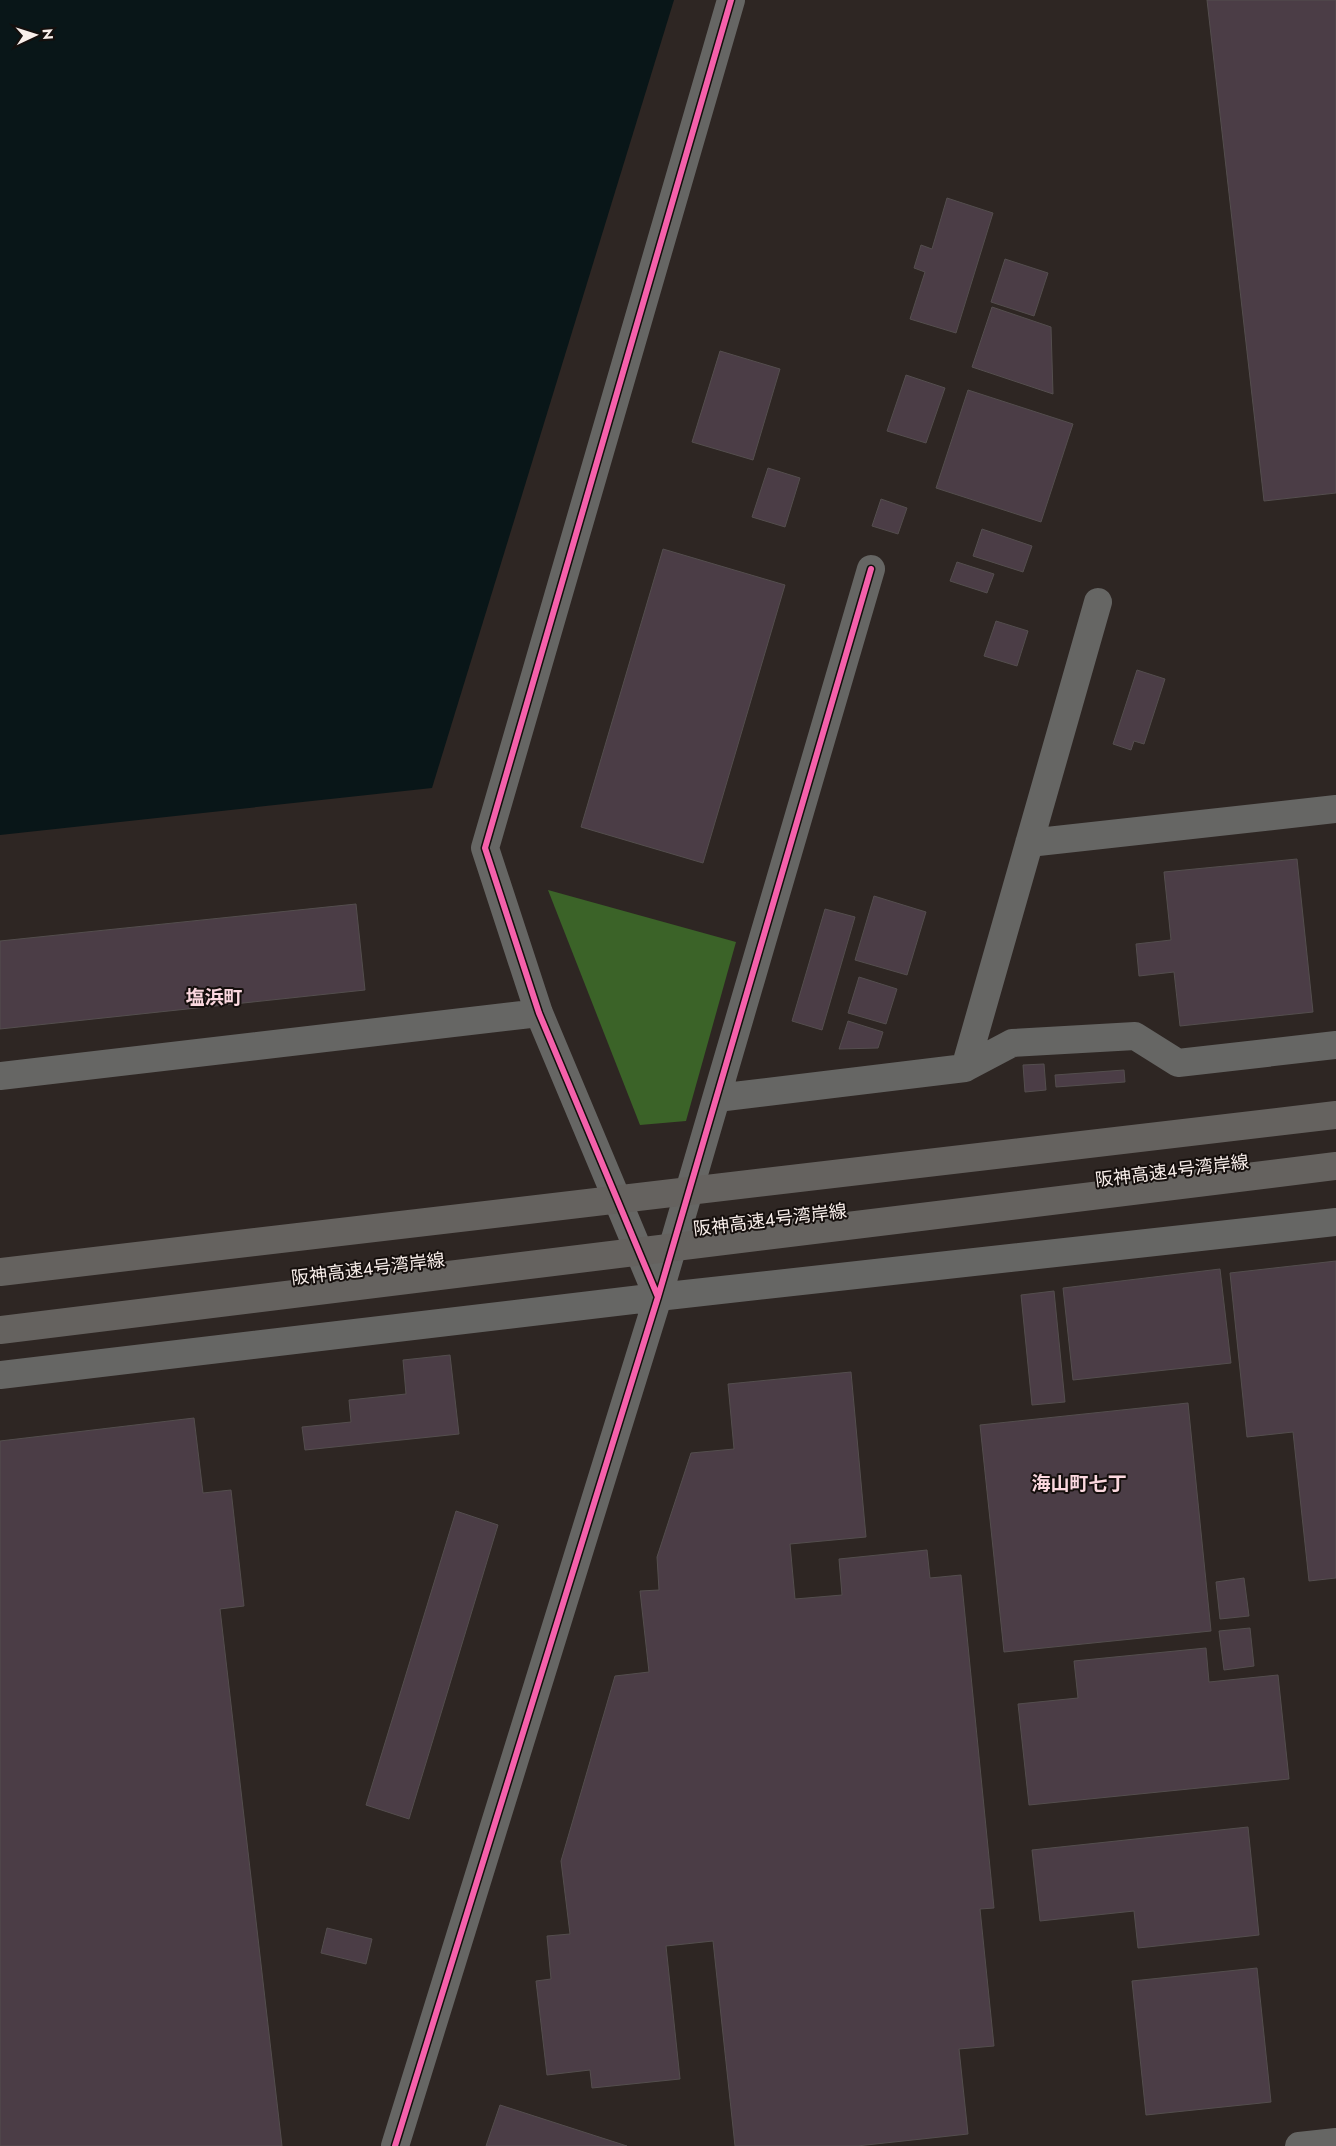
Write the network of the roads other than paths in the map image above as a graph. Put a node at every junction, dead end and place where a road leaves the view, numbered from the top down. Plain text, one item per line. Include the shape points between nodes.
1 (731, 0) edge
2 (871, 570) dead end
3 (1098, 602) dead end
4 (1336, 809) edge
5 (1029, 843) junction
6 (539, 1013) junction
7 (1336, 1045) edge
8 (965, 1068) junction
9 (0, 1076) edge
10 (717, 1098) junction
11 (1336, 1115) edge
12 (1336, 1166) edge
13 (1336, 1222) edge
14 (0, 1272) edge
15 (658, 1297) junction
16 (0, 1330) edge
17 (0, 1375) edge
18 (1336, 2142) edge
19 (396, 2146) edge
20 (1299, 2146) edge

1 - 6 street via 485,848
2 - 10 street
3 - 5 street
4 - 5 street
5 - 8 street
6 - 9 street
6 - 15 street
7 - 8 street via 1178,1063 1135,1036 1012,1043
8 - 10 street
10 - 15 street
11 - 14 highway, 阪神高速4号湾岸線, bridge
12 - 16 highway, 阪神高速4号湾岸線, bridge
13 - 15 street
15 - 17 street
15 - 19 street
18 - 20 street

